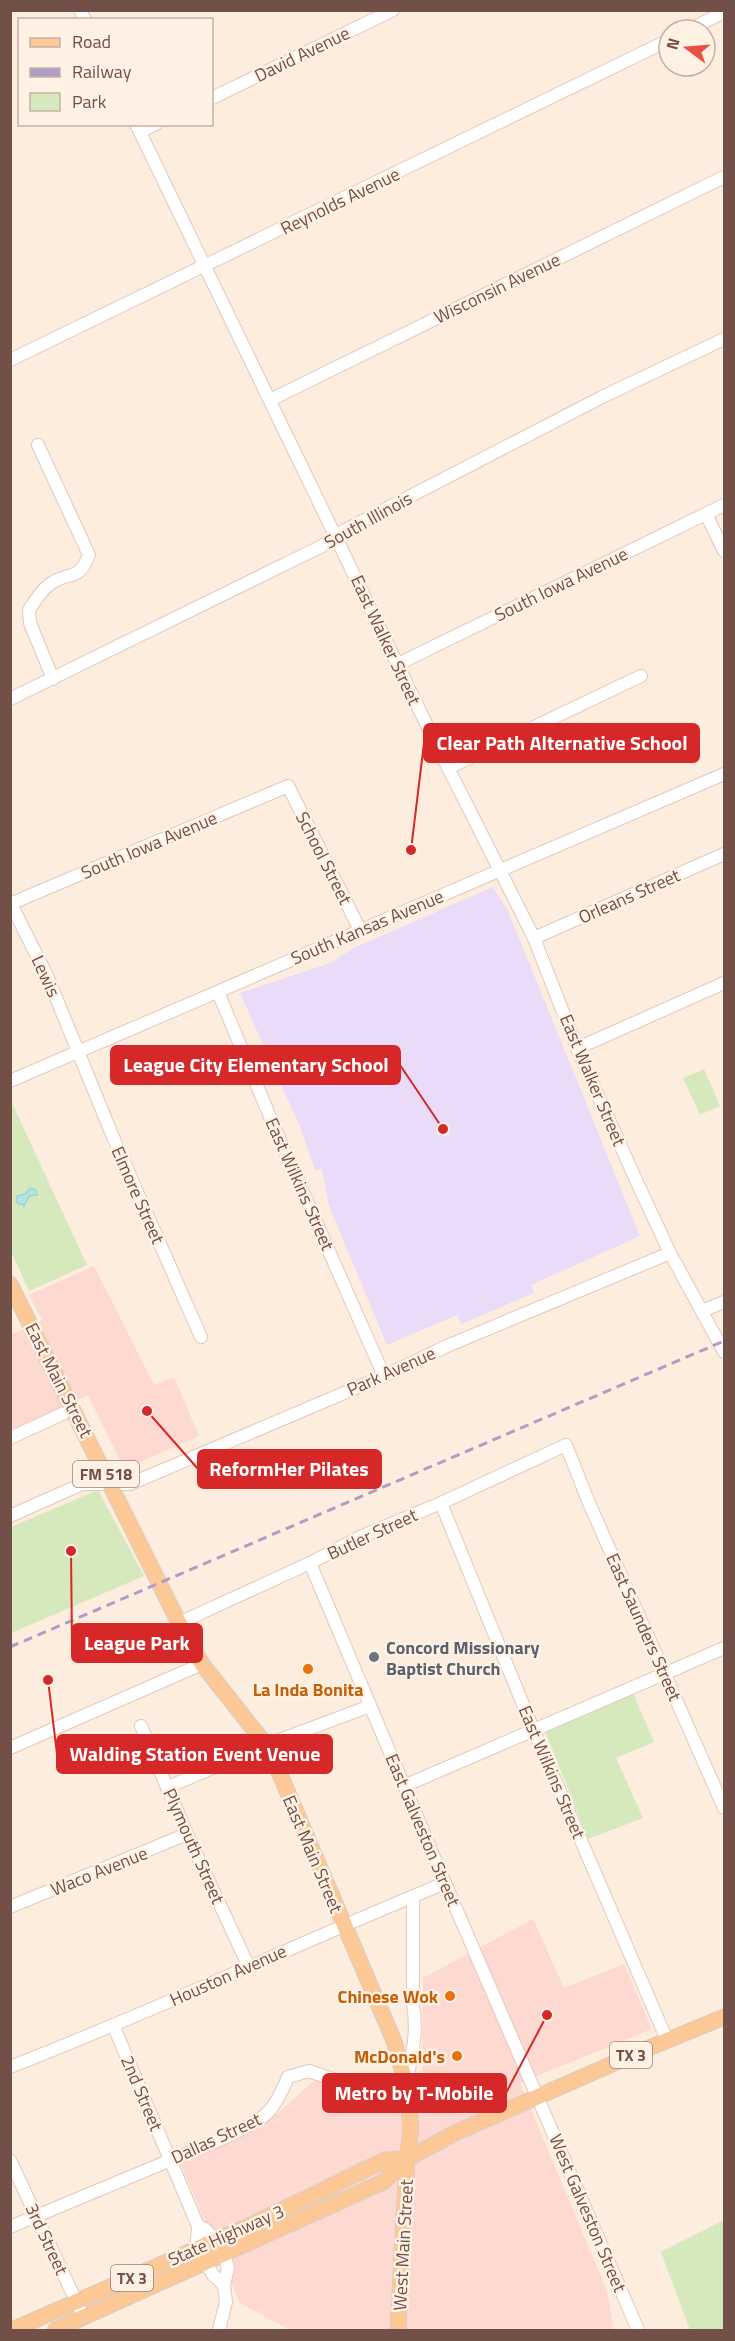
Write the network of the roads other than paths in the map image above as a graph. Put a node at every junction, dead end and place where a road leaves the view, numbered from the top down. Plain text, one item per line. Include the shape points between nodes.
1 (393, 10) edge
2 (657, 46) edge
3 (213, 98) edge
4 (138, 128) edge
5 (724, 177) edge
6 (206, 266) junction
7 (724, 339) edge
8 (10, 360) edge
9 (270, 400) junction
10 (38, 445) dead end
11 (724, 505) edge
12 (706, 514) junction
13 (337, 537) junction
14 (724, 551) edge
15 (398, 664) junction
16 (641, 676) dead end
17 (53, 679) junction
18 (10, 699) edge
19 (448, 768) junction
20 (724, 774) edge
21 (288, 786) joint
22 (724, 854) edge
23 (501, 870) junction
24 (11, 903) edge
25 (360, 930) junction
26 (534, 938) junction
27 (724, 983) edge
28 (218, 992) junction
29 (578, 1048) junction
30 (78, 1052) junction
31 (10, 1081) edge
32 (670, 1253) junction
33 (10, 1284) edge
34 (724, 1302) edge
35 (702, 1311) junction
36 (201, 1337) dead end
37 (724, 1352) edge
38 (384, 1376) junction
39 (73, 1409) junction
40 (10, 1438) edge
41 (566, 1445) joint
42 (112, 1484) junction
43 (441, 1503) junction
44 (10, 1516) edge
45 (310, 1563) junction
46 (179, 1623) junction
47 (724, 1648) edge
48 (202, 1664) junction
49 (665, 1673) junction
50 (370, 1706) junction
51 (141, 1726) dead end
52 (533, 1729) junction
53 (266, 1745) junction
54 (10, 1748) edge
55 (404, 1785) junction
56 (168, 1787) junction
57 (724, 1808) edge
58 (187, 1834) junction
59 (445, 1883) junction
60 (413, 1896) junction
61 (10, 1907) edge
62 (343, 1925) junction
63 (248, 1965) junction
64 (724, 2018) edge
65 (114, 2026) junction
66 (667, 2040) junction
67 (10, 2067) edge
68 (407, 2091) junction
69 (538, 2096) junction
70 (407, 2159) junction
71 (10, 2160) edge
72 (170, 2160) junction
73 (35, 2216) junction
74 (198, 2226) junction
75 (10, 2227) edge
76 (215, 2240) junction
77 (200, 2247) junction
78 (225, 2254) junction
79 (206, 2263) junction
80 (224, 2285) junction
81 (77, 2303) junction
82 (84, 2318) junction
83 (12, 2331) edge
84 (55, 2331) edge
85 (219, 2331) edge
86 (398, 2331) edge
87 (638, 2331) edge

1 - 3 street, David Avenue
2 - 6 street, Reynolds Avenue
4 - 6 street, East Walker Street
5 - 9 street, Wisconsin Avenue
6 - 8 street, Reynolds Avenue
6 - 9 street, East Walker Street
7 - 13 street, South Illinois via 602,397
9 - 13 street, East Walker Street
10 - 17 street via 89,555 84,568 48,585 29,610 30,623
11 - 12 street, South Iowa Avenue
12 - 14 street
12 - 15 street, South Iowa Avenue
13 - 15 street, East Walker Street
13 - 17 street, South Illinois
15 - 19 street, East Walker Street
16 - 19 street
17 - 18 street, South Illinois
19 - 23 street, East Walker Street
20 - 23 street, South Kansas Avenue
21 - 24 street, South Iowa Avenue
21 - 25 street, School Street
22 - 26 street, Orleans Street
23 - 25 street, South Kansas Avenue
23 - 26 street, East Walker Street
24 - 30 street, Lewis
25 - 28 street, South Kansas Avenue
26 - 29 street, East Walker Street
27 - 29 street
28 - 30 street, South Kansas Avenue
28 - 38 street, East Wilkins Street
29 - 32 street, East Walker Street
30 - 31 street, South Kansas Avenue
30 - 36 street, Elmore Street
32 - 35 street, East Walker Street
32 - 38 street, Park Avenue
33 - 39 main road, East Main Street / FM 518
34 - 35 street
35 - 37 street, East Walker Street
38 - 42 street, Park Avenue via 130,1484
39 - 40 street
39 - 42 main road, East Main Street / FM 518
41 - 43 street, Butler Street
41 - 49 street, East Saunders Street
42 - 44 street, Park Avenue via 82,1484
42 - 46 main road, East Main Street / FM 518
43 - 45 street, Butler Street
43 - 52 street, East Wilkins Street
45 - 46 street, Butler Street
45 - 50 street, East Galveston Street
46 - 48 main road, East Main Street / FM 518
47 - 49 street
48 - 53 main road, East Main Street / FM 518
48 - 54 street
49 - 52 street
49 - 57 street, East Saunders Street
50 - 53 street
50 - 55 street, East Galveston Street
51 - 56 street, Plymouth Street
52 - 55 street
52 - 66 street, East Wilkins Street
53 - 56 street
53 - 62 main road, East Main Street / FM 518
55 - 59 street, East Galveston Street
56 - 58 street, Plymouth Street
58 - 61 street, Waco Avenue
58 - 63 street, Plymouth Street
59 - 60 street, Houston Avenue
59 - 69 street, East Galveston Street
60 - 62 street, Houston Avenue
60 - 68 street via 416,2019
62 - 63 street, Houston Avenue
62 - 68 main road, East Main Street / FM 518 via 394,2041
63 - 65 street, Houston Avenue
64 - 66 main road, State Highway 3 / TX 3
65 - 67 street, Houston Avenue
65 - 72 street, 2nd Street
66 - 69 main road, State Highway 3 / TX 3
68 - 70 main road, East Main Street / FM 518 via 411,2128
68 - 72 street, Dallas Street via 353,2086 309,2071 288,2077 273,2109 259,2121
69 - 70 main road, State Highway 3 / TX 3
69 - 87 street, West Galveston Street
70 - 76 main road, State Highway 3 / TX 3 via 385,2160
70 - 78 main road, State Highway 3 / TX 3 via 383,2182
70 - 86 main road, West Main Street / FM 518
71 - 73 street, 3rd Street
72 - 73 street, Dallas Street
72 - 74 street, 2nd Street
73 - 75 street, Dallas Street
73 - 81 street, 3rd Street
74 - 76 street, 2nd Street
74 - 77 street, 2nd Street
76 - 77 main road, State Highway 3 / TX 3
77 - 81 main road, State Highway 3 / TX 3
78 - 79 main road, State Highway 3 / TX 3
78 - 80 street via 228,2268
79 - 80 street
79 - 82 main road, State Highway 3 / TX 3
80 - 85 street via 226,2302
81 - 82 street, 3rd Street
81 - 83 main road, State Highway 3 / TX 3
82 - 84 main road, State Highway 3 / TX 3

